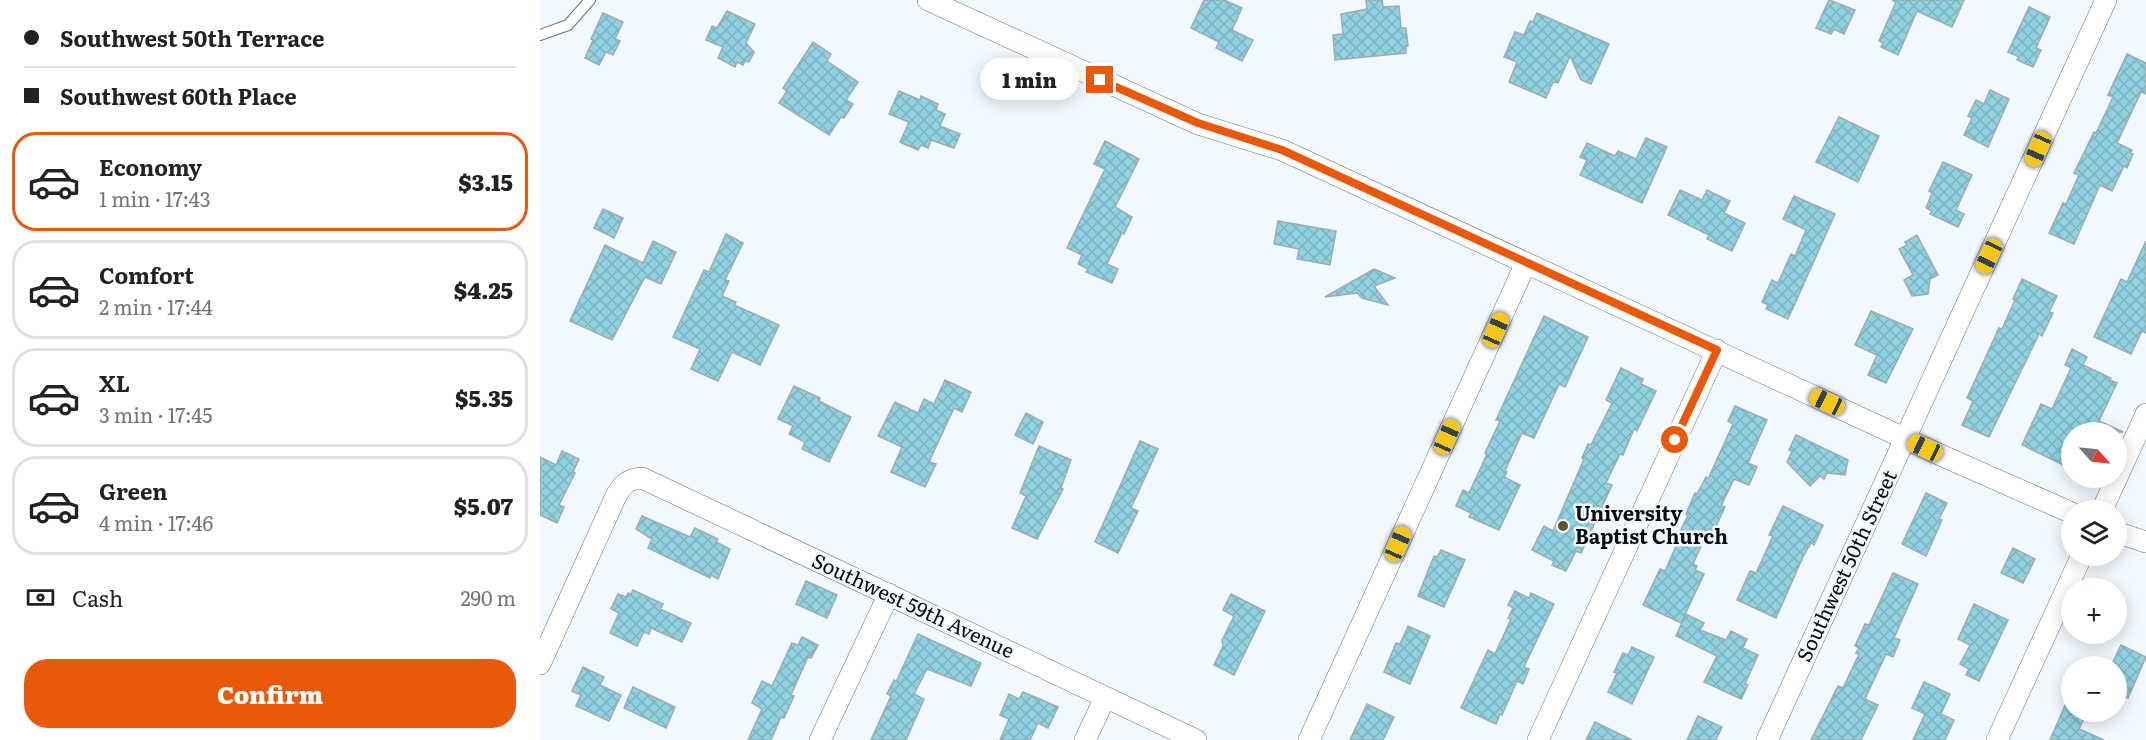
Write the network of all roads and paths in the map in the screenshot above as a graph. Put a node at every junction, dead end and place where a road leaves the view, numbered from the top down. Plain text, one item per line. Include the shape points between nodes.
1 (590, 0) edge
2 (928, 0) edge
3 (2106, 0) edge
4 (540, 35) edge
5 (1526, 263) junction
6 (1717, 350) junction
7 (2146, 414) edge
8 (1905, 439) junction
9 (2107, 500) edge
10 (2061, 508) edge
11 (2127, 536) edge
12 (2146, 542) edge
13 (2077, 566) edge
14 (889, 594) junction
15 (540, 664) edge
16 (1105, 698) junction
17 (820, 740) edge
18 (1085, 740) edge
19 (1196, 740) edge
20 (1309, 740) edge
21 (1538, 740) edge
22 (1767, 740) edge
23 (1997, 740) edge

1 - 4 lane via 568,25
2 - 5 street via 1198,123 1282,150
3 - 8 street, Southwest 50th Street
5 - 6 street
5 - 20 street
6 - 8 street
6 - 21 street
7 - 9 street
8 - 10 street
8 - 22 street, Southwest 50th Street
11 - 12 street
13 - 23 street
14 - 15 street, Southwest 59th Avenue via 652,482 642,478 629,480 616,496
14 - 16 street, Southwest 59th Avenue
14 - 17 street
16 - 18 street
16 - 19 street, Southwest 59th Avenue

